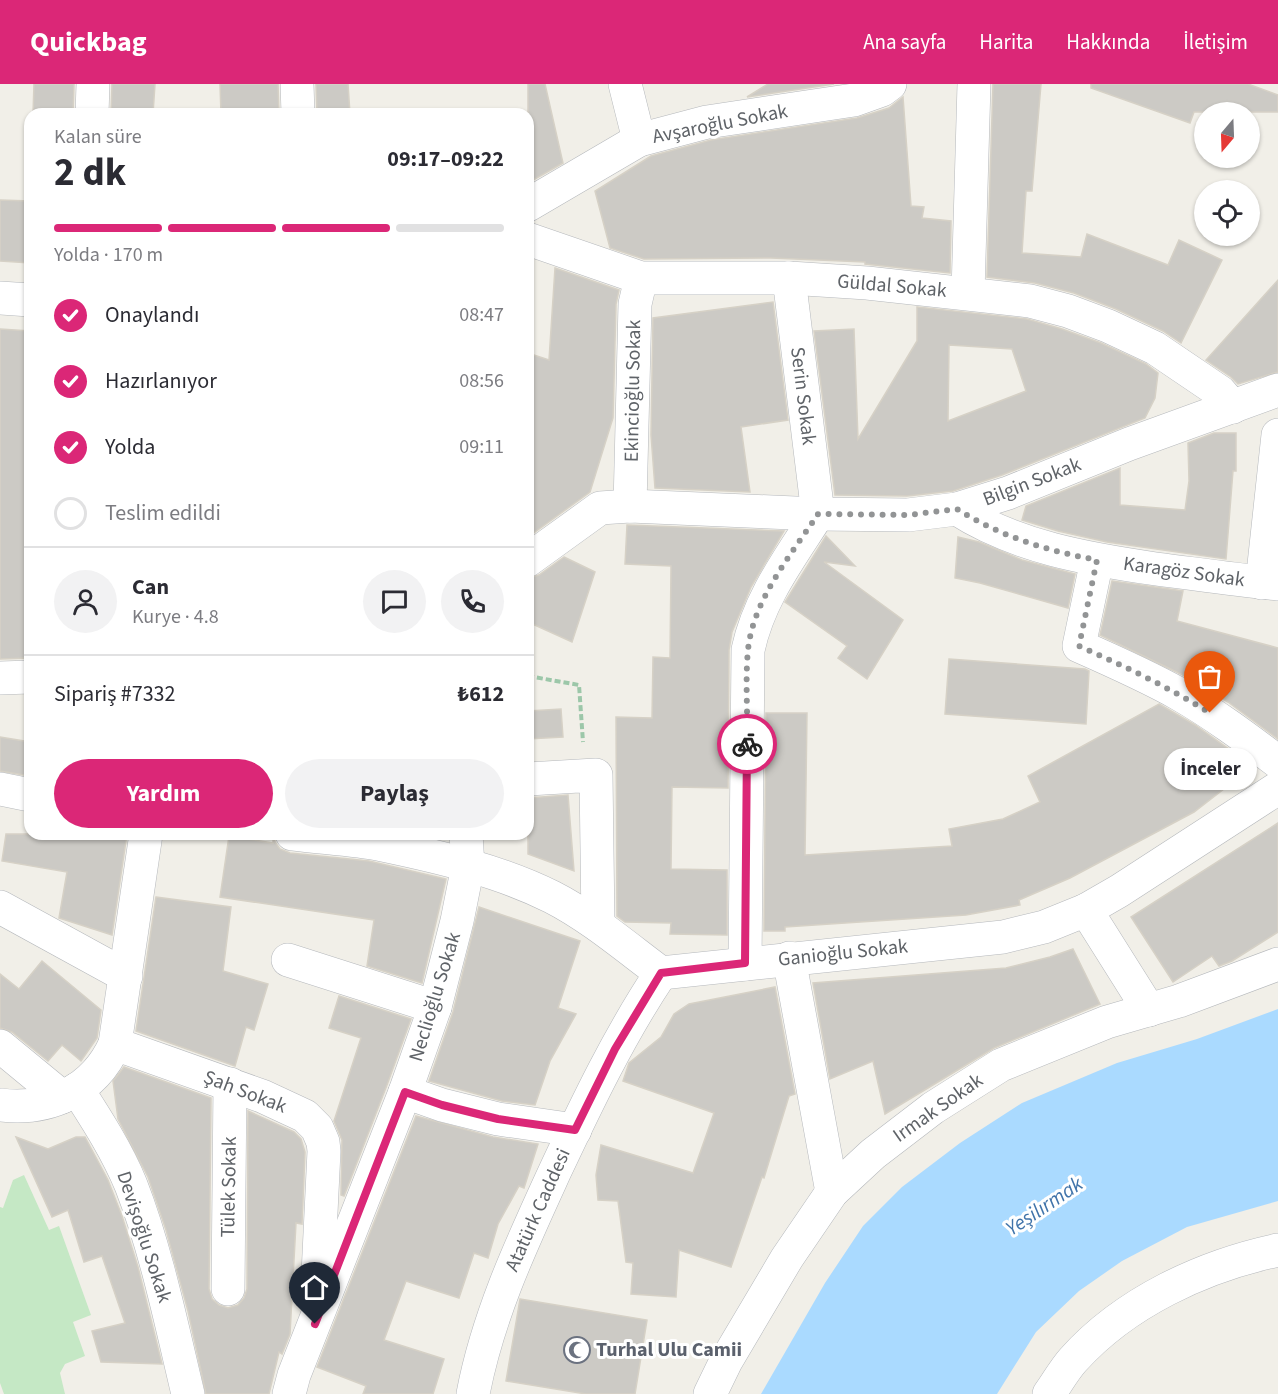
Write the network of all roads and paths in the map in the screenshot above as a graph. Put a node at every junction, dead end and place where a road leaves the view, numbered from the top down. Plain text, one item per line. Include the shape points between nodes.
1 (93, 84) edge
2 (297, 84) edge
3 (625, 84) edge
4 (890, 84) edge
5 (974, 84) edge
6 (92, 108) edge
7 (298, 108) edge
8 (639, 140) junction
9 (534, 201) edge
10 (534, 241) edge
11 (641, 278) junction
12 (789, 278) junction
13 (968, 293) junction
14 (0, 298) edge
15 (24, 300) edge
16 (1278, 390) edge
17 (1233, 407) junction
18 (1278, 435) edge
19 (630, 506) junction
20 (957, 509) junction
21 (818, 514) junction
22 (534, 556) edge
23 (1097, 560) junction
24 (1270, 584) edge
25 (24, 677) edge
26 (534, 677) edge
27 (0, 678) edge
28 (1278, 762) edge
29 (585, 776) junction
30 (534, 779) edge
31 (1278, 788) edge
32 (0, 789) edge
33 (24, 794) edge
34 (145, 840) edge
35 (345, 840) edge
36 (466, 840) edge
37 (468, 866) junction
38 (1086, 910) junction
39 (1, 912) edge
40 (598, 925) junction
41 (789, 958) junction
42 (288, 960) dead end
43 (745, 963) junction
44 (1278, 964) edge
45 (661, 973) junction
46 (126, 976) junction
47 (435, 1006) junction
48 (1149, 1010) junction
49 (115, 1044) junction
50 (0, 1046) edge
51 (230, 1084) junction
52 (405, 1092) junction
53 (70, 1093) junction
54 (0, 1105) edge
55 (575, 1130) junction
56 (832, 1191) junction
57 (1278, 1250) edge
58 (228, 1289) dead end
59 (315, 1324) junction
60 (188, 1394) edge
61 (289, 1394) edge
62 (473, 1394) edge
63 (710, 1394) edge
64 (1049, 1394) edge

1 - 6 street
2 - 7 street
3 - 8 street
4 - 8 street, Avşaroğlu Sokak via 854,100 706,122
5 - 13 street
8 - 9 street, Avşaroğlu Sokak
10 - 11 street, Güldal Sokak
11 - 12 street, Güldal Sokak
11 - 19 street, Ekincioğlu Sokak via 635,304
12 - 13 street, Güldal Sokak
12 - 21 street, Serin Sokak
13 - 17 street, Güldal Sokak via 1030,301 1108,326 1155,348 1189,370 1220,392
14 - 15 street
16 - 17 street, Bilgin Sokak
17 - 20 street, Bilgin Sokak
18 - 24 street
19 - 21 street, Bilgin Sokak
19 - 22 street, Bilgin Sokak via 600,508
20 - 21 street, Bilgin Sokak via 908,515
20 - 23 street, Karagöz Sokak via 1002,533
21 - 43 street via 772,585 752,629 748,650
23 - 24 street, Karagöz Sokak
23 - 28 street via 1079,646 1179,694
25 - 27 street
26 - 29 path via 579,685
29 - 30 street
29 - 40 street via 596,775
31 - 38 street, Ganioğlu Sokak
32 - 33 street
34 - 46 street
35 - 37 street via 381,844
36 - 37 street, Neclioğlu Sokak
37 - 40 street via 520,882
37 - 47 street, Neclioğlu Sokak
38 - 41 street, Ganioğlu Sokak via 1044,927 1003,937
38 - 48 street
39 - 46 street
40 - 45 street
41 - 43 street, Ganioğlu Sokak
41 - 56 street
42 - 47 street
43 - 45 street, Ganioğlu Sokak
44 - 48 street, Irmak Sokak
45 - 55 street, Atatürk Caddesi via 615,1049
46 - 49 street
47 - 52 street, Neclioğlu Sokak
48 - 56 street, Irmak Sokak via 1107,1022 1001,1065 933,1108
49 - 51 street, Şah Sokak
49 - 53 street via 97,1073
50 - 53 street, Devişoğlu Sokak
51 - 58 street, Tülek Sokak
51 - 59 street, Şah Sokak via 304,1116 321,1136 324,1151
52 - 55 street via 498,1119
52 - 59 street, Neclioğlu Sokak
53 - 54 street via 26,1107
53 - 60 street, Devişoğlu Sokak via 109,1140 131,1186
55 - 62 street, Atatürk Caddesi via 512,1264 491,1322
56 - 63 street, Irmak Sokak via 787,1258
57 - 64 street via 1205,1272 1150,1297 1073,1360
59 - 61 street, Neclioğlu Sokak

